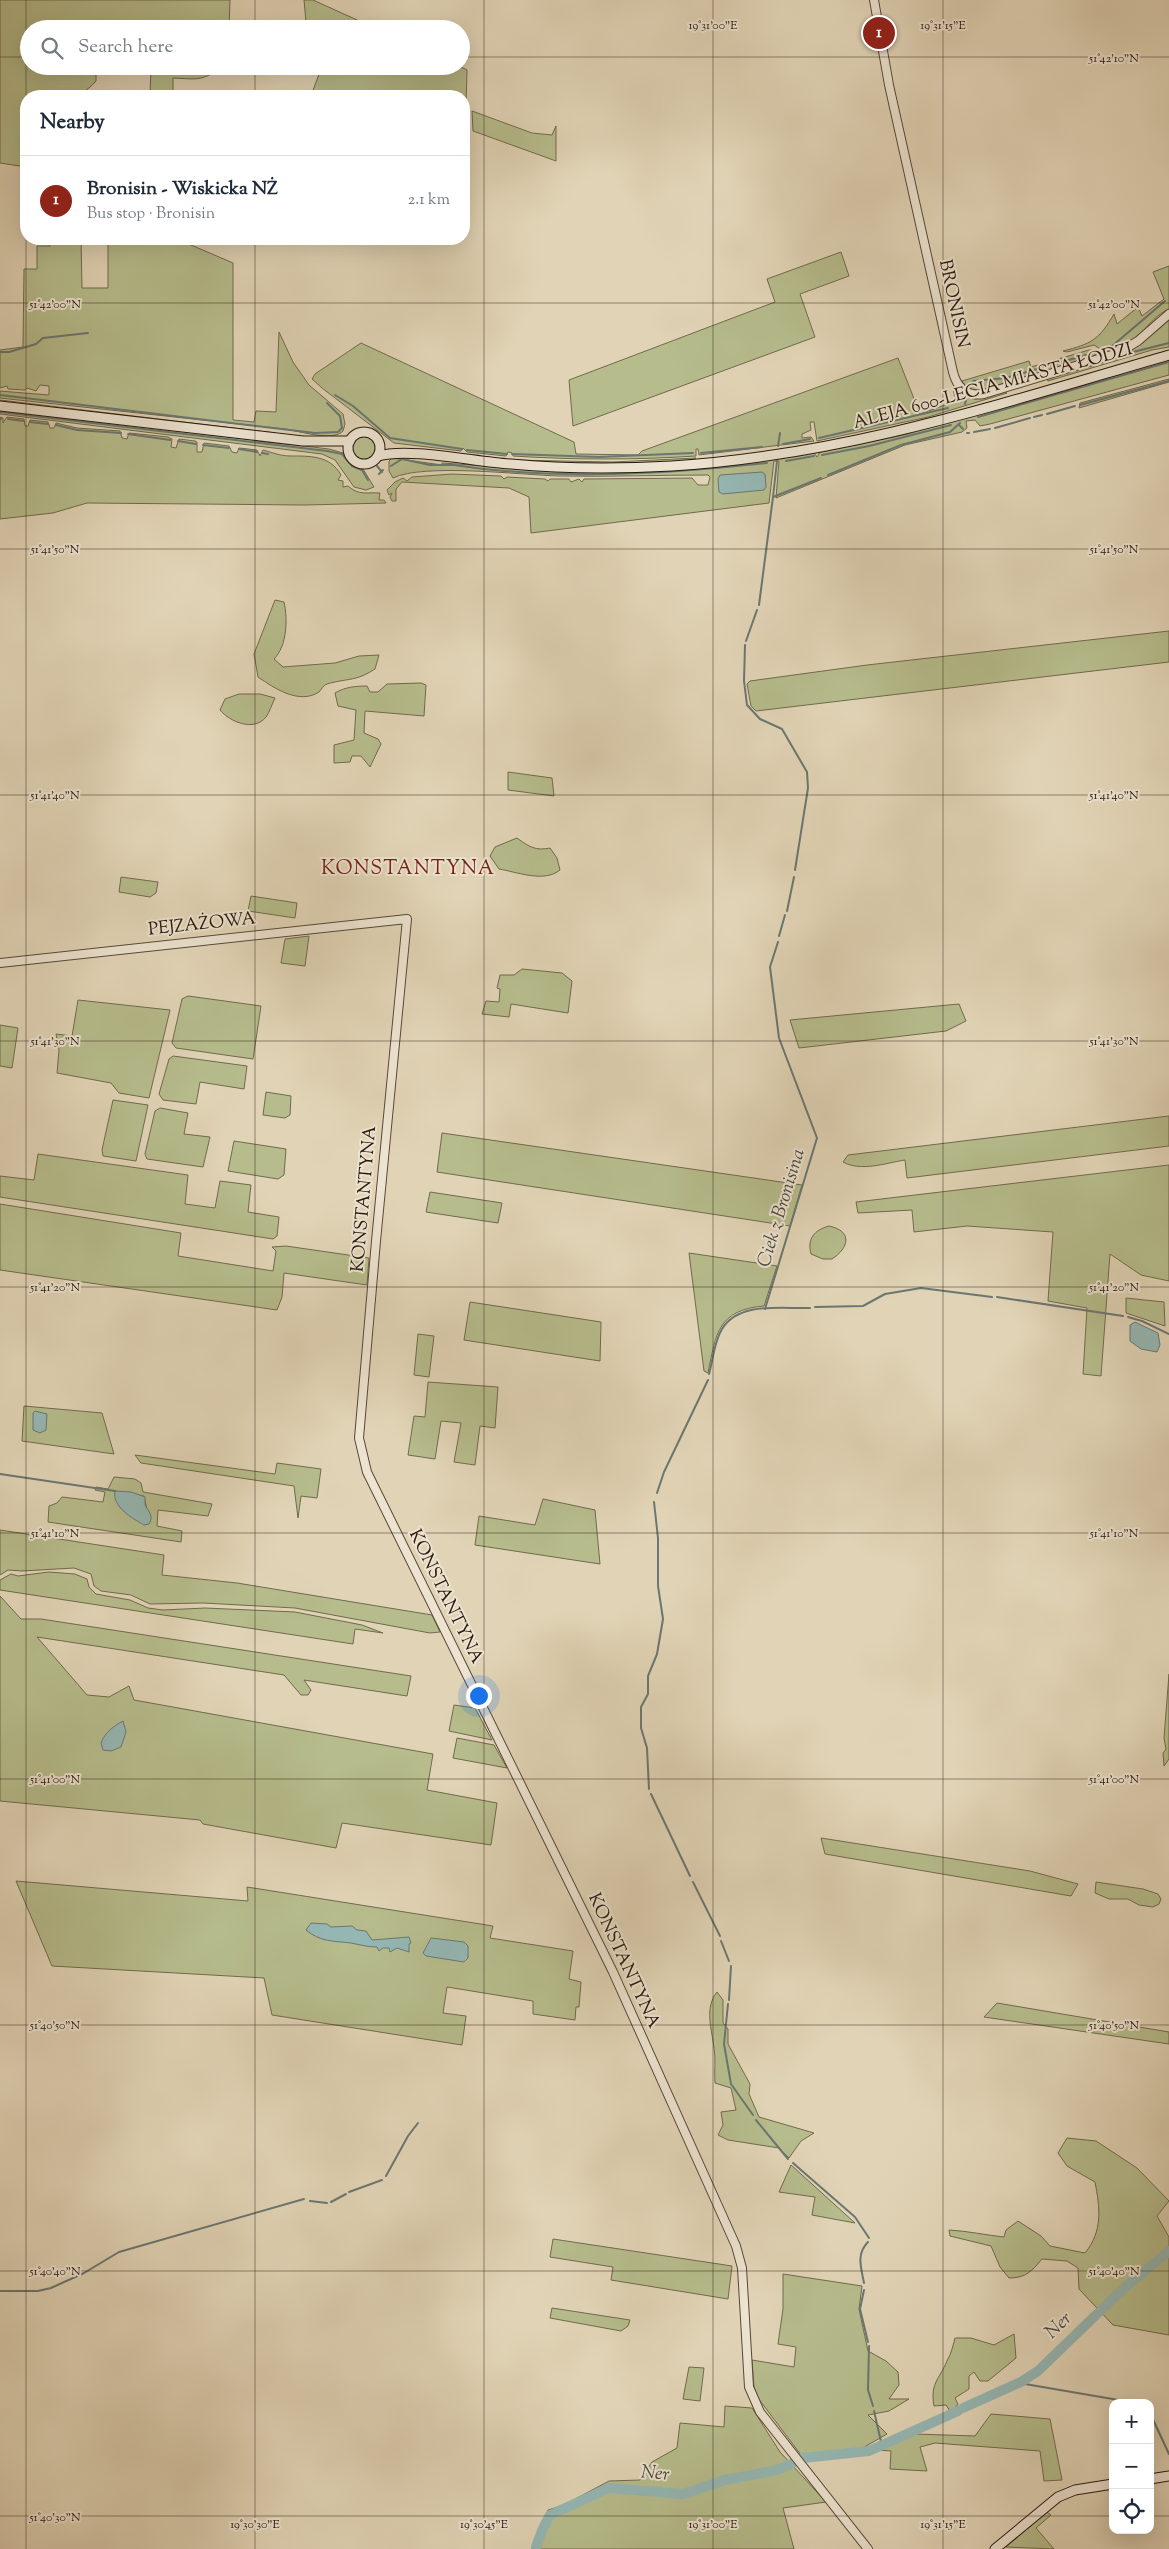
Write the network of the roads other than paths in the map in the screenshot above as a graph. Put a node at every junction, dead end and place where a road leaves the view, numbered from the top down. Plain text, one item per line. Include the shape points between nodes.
1 (874, 0) edge
2 (1169, 314) edge
3 (1169, 355) edge
4 (0, 406) edge
5 (303, 441) junction
6 (350, 441) junction
7 (379, 444) junction
8 (348, 451) junction
9 (407, 453) junction
10 (378, 456) junction
11 (407, 919) joint
12 (0, 963) edge
13 (1169, 2476) edge
14 (1154, 2478) edge
15 (1109, 2485) edge
16 (868, 2549) edge
17 (995, 2549) edge

1 - 2 street, BRONISIN via 893,107 958,386 970,394 984,394 1109,356 1134,344
3 - 9 main road, ALEJA 600-LECIA MIASTA ŁODZI via 910,430 767,457 671,466 588,468
4 - 5 main road
5 - 6 main road
5 - 8 main road
6 - 7 main road via 364,433 374,437
6 - 8 main road
7 - 9 main road, ALEJA 600-LECIA MIASTA ŁODZI
7 - 10 main road
8 - 10 main road via 354,461 362,464
9 - 10 main road, ALEJA 600-LECIA MIASTA ŁODZI
11 - 12 street, PEJZAŻOWA
11 - 16 street, KONSTANTYNA via 376,1241 360,1438 362,1455 613,1972 736,2246 742,2268 752,2398
13 - 14 main road
15 - 17 main road via 1069,2492 1053,2501

